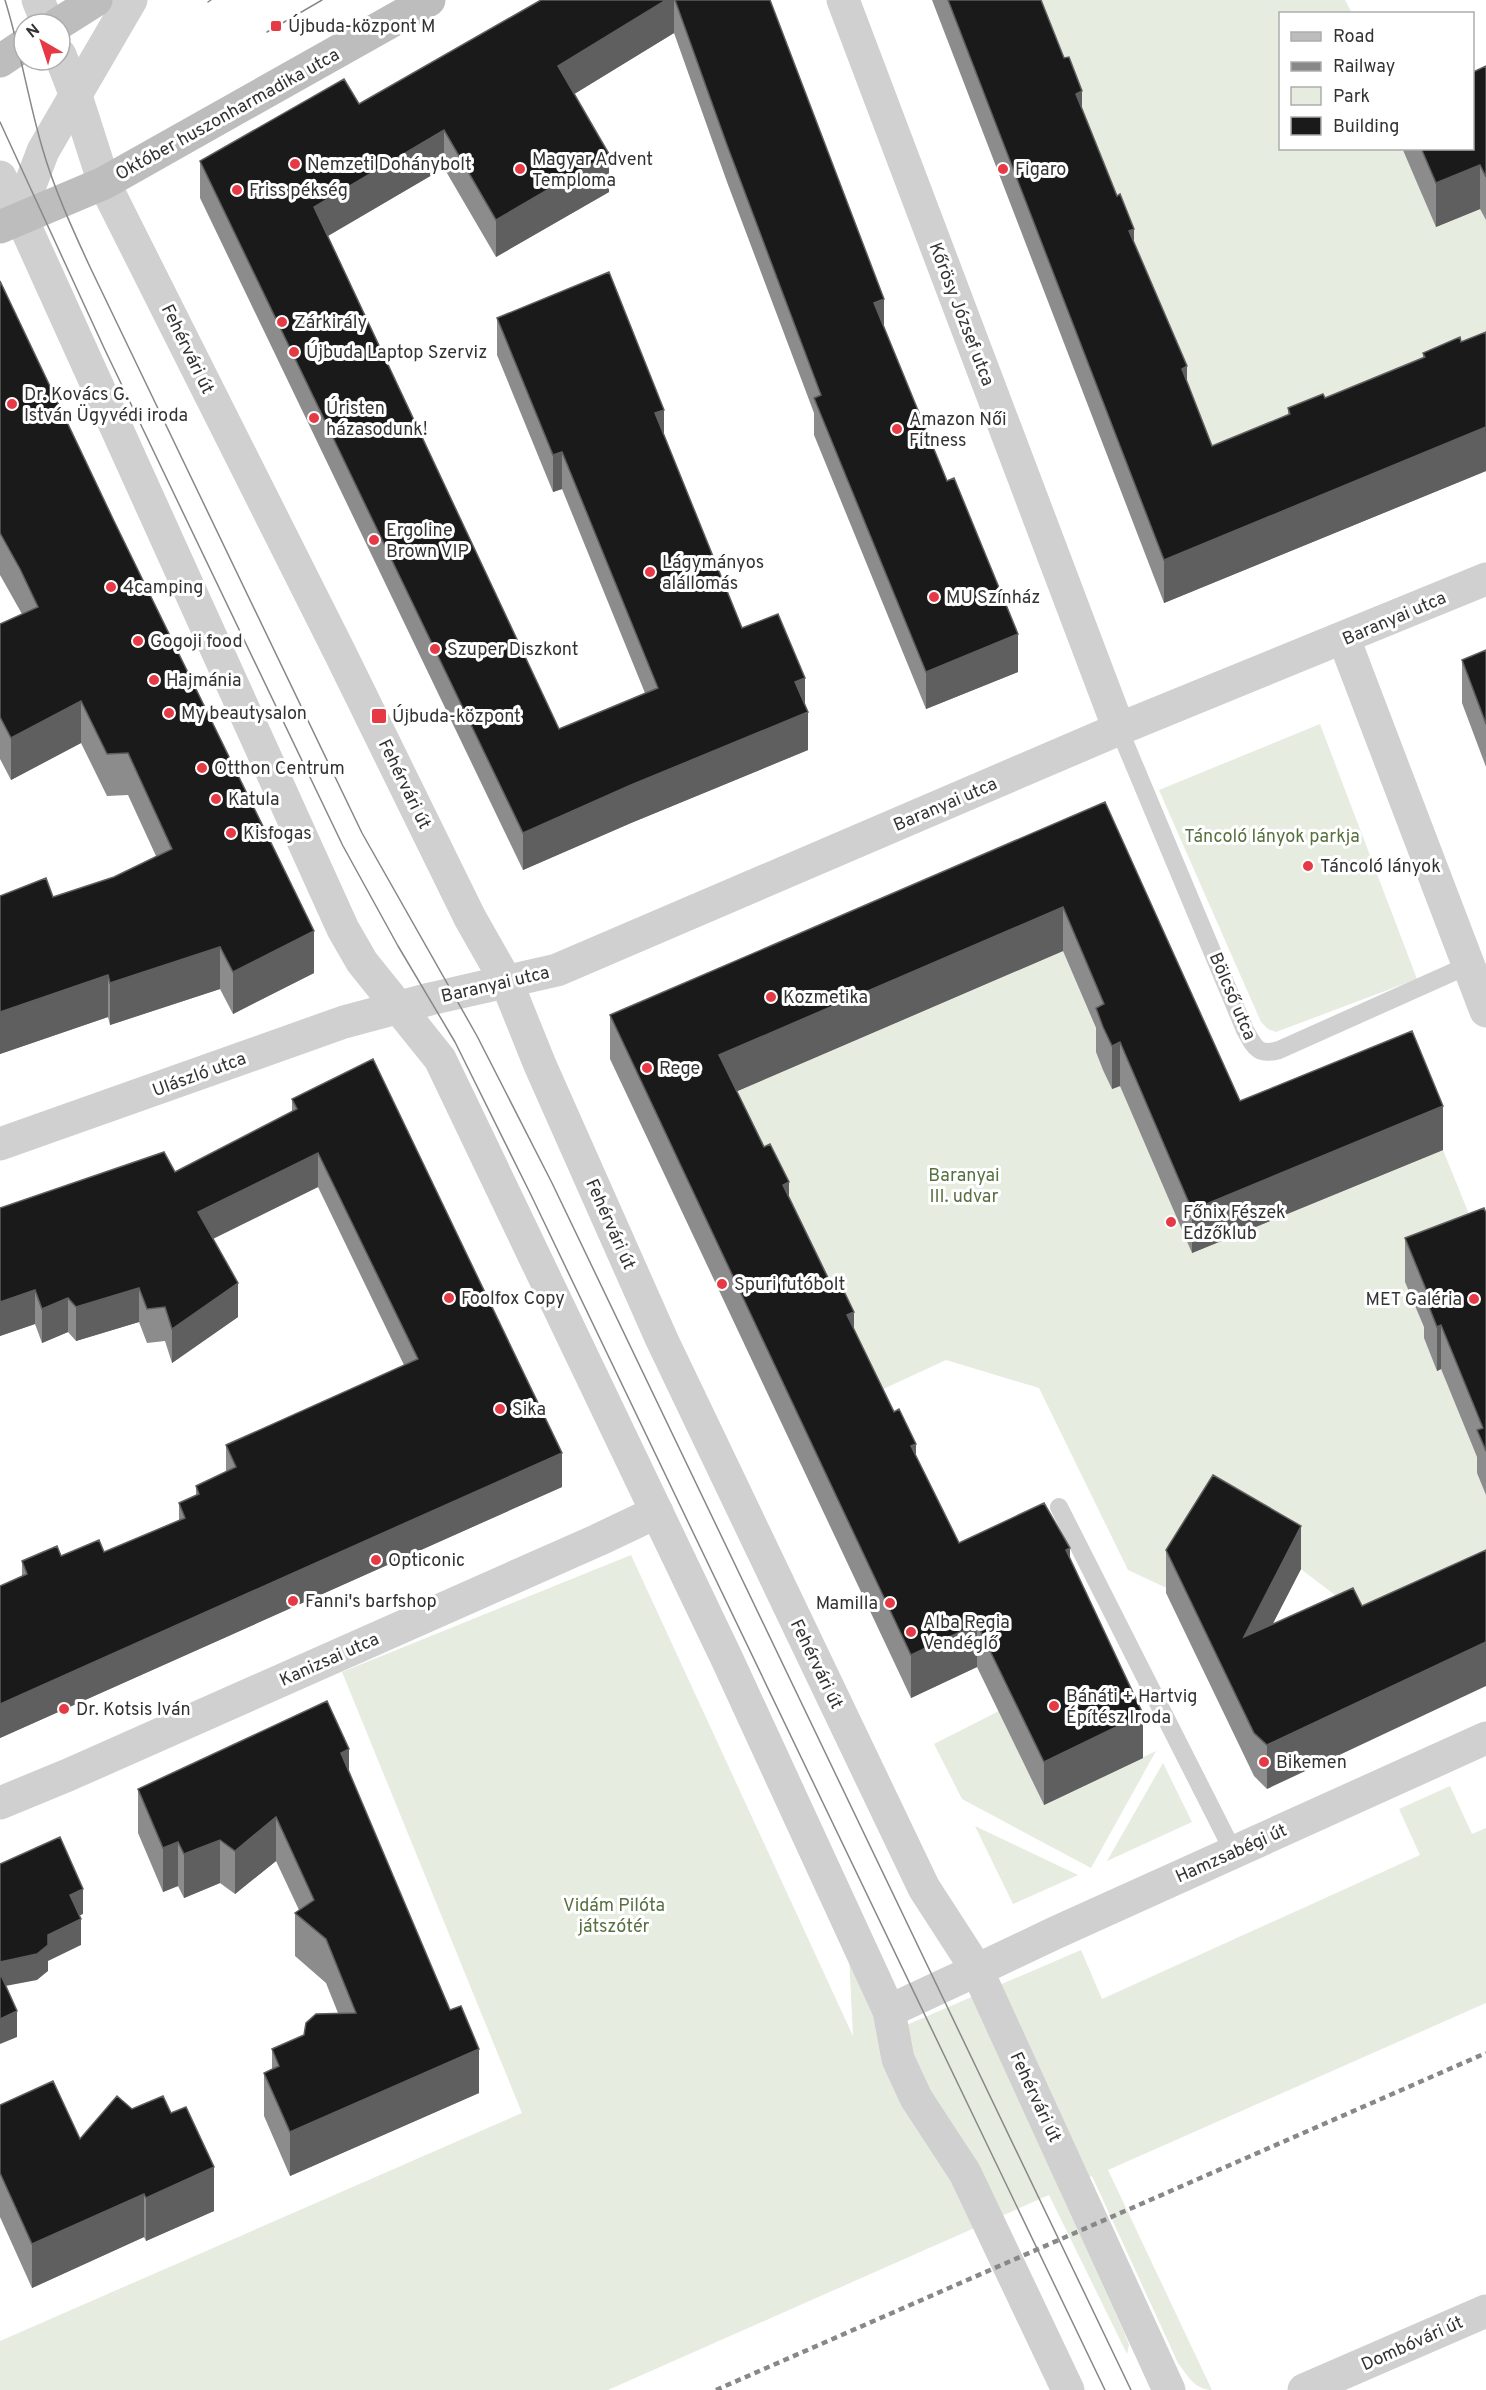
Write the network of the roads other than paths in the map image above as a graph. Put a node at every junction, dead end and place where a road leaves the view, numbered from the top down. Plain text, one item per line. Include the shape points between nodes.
1 (96, 0) edge
2 (131, 0) edge
3 (429, 0) edge
4 (843, 0) edge
5 (72, 15) edge
6 (67, 72) edge
7 (76, 96) junction
8 (0, 177) edge
9 (104, 183) junction
10 (10, 222) edge
11 (1486, 579) edge
12 (1344, 639) junction
13 (1119, 729) junction
14 (1469, 965) junction
15 (507, 983) junction
16 (399, 1009) junction
17 (1486, 1011) edge
18 (0, 1144) edge
19 (1059, 1507) dead end
20 (657, 1512) junction
21 (1486, 1738) edge
22 (0, 1803) edge
23 (1234, 1853) junction
24 (977, 1970) junction
25 (889, 2011) junction
26 (1486, 2311) edge
27 (1343, 2383) edge
28 (1068, 2390) edge
29 (1169, 2390) edge
30 (1304, 2390) edge

1 - 5 main road
2 - 7 street
3 - 9 main road, Október huszonharmadika utca
4 - 13 street, Kőrösy József utca
6 - 7 street, Fehérvári út
7 - 9 street, Fehérvári út
7 - 10 street via 43,151
8 - 10 street
9 - 10 main road, Október huszonharmadika utca
9 - 15 street, Fehérvári út via 470,918
10 - 16 street via 344,929 362,962
11 - 12 street, Baranyai utca
12 - 13 street, Baranyai utca
12 - 14 street
13 - 14 lane, Bölcső utca via 1245,1030 1257,1050 1279,1050
13 - 15 street, Baranyai utca via 581,961
14 - 17 street
15 - 16 street, Baranyai utca
15 - 24 street, Fehérvári út via 667,1351 924,1888
16 - 18 street, Ulászló utca via 344,1022
16 - 20 street via 440,1059
19 - 23 lane
20 - 22 street, Kanizsai utca
20 - 25 street
21 - 23 street, Hamzsabégi út
23 - 24 street, Hamzsabégi út
24 - 25 street, Hamzsabégi út
24 - 29 street, Fehérvári út
25 - 28 street via 898,2059 916,2098 965,2173
26 - 27 street, Dombóvári út
27 - 30 street, Dombóvári út

